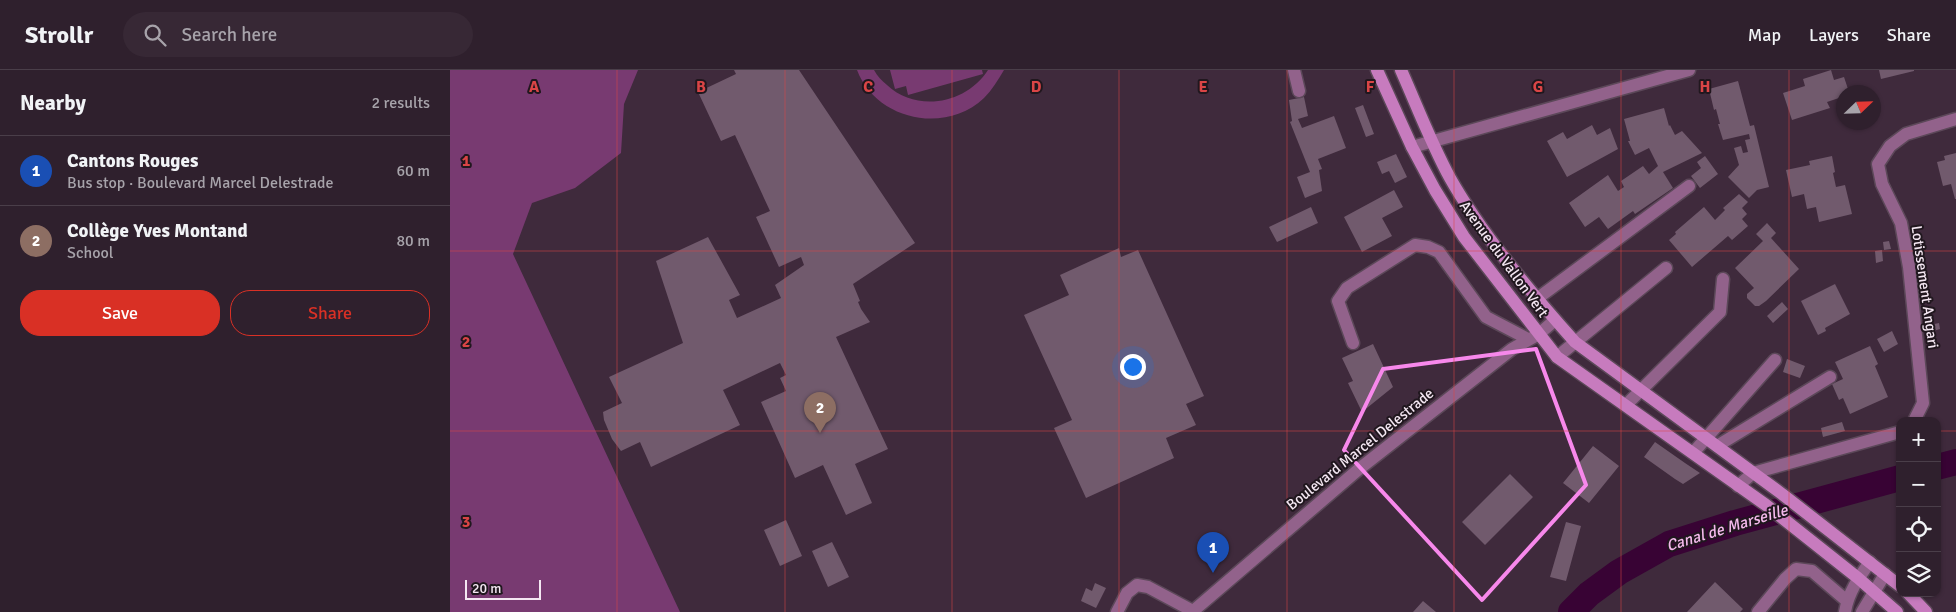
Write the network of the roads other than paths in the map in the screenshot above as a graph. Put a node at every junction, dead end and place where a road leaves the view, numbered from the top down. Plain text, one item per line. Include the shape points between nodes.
1 (1294, 70) edge
2 (1377, 70) edge
3 (1401, 70) edge
4 (1689, 70) edge
5 (1299, 91) dead end
6 (1956, 119) edge
7 (1432, 140) junction
8 (1412, 146) junction
9 (1688, 186) dead end
10 (1666, 268) dead end
11 (1724, 279) dead end
12 (1538, 298) junction
13 (1555, 320) junction
14 (1533, 336) junction
15 (1574, 342) junction
16 (1353, 343) dead end
17 (1557, 356) junction
18 (1776, 360) dead end
19 (1830, 376) dead end
20 (1642, 390) junction
21 (1626, 406) junction
22 (1916, 417) edge
23 (1896, 433) edge
24 (1706, 438) junction
25 (1717, 446) junction
26 (1693, 454) junction
27 (1753, 473) junction
28 (1738, 486) junction
29 (1870, 562) junction
30 (1886, 574) junction
31 (1858, 578) junction
32 (1896, 583) edge
33 (1874, 592) junction
34 (1912, 597) edge
35 (1846, 606) edge
36 (1117, 612) edge
37 (1193, 612) edge
38 (1758, 612) edge
39 (1862, 612) edge
40 (1897, 612) edge
41 (1926, 612) edge

1 - 5 street
2 - 8 main road, Avenue du Vallon Vert
3 - 7 main road, Avenue du Vallon Vert
4 - 7 street
6 - 22 street, Lotissement Angari via 1906,134 1890,146 1878,164 1882,184 1901,223 1909,267 1923,403
7 - 8 street
7 - 12 main road, Avenue du Vallon Vert via 1450,178 1483,228
8 - 14 main road, Avenue du Vallon Vert via 1464,237
9 - 12 street
10 - 15 street
11 - 20 street via 1720,312
12 - 13 main road, Avenue du Vallon Vert
13 - 14 street, Boulevard Marcel Delestrade
13 - 15 main road, Avenue du Vallon Vert
14 - 16 street via 1486,318 1439,252 1415,245 1347,288 1338,301
14 - 17 main road, Avenue du Vallon Vert
14 - 37 street, Boulevard Marcel Delestrade via 1359,469
15 - 17 street
15 - 20 main road, Avenue du Vallon Vert
17 - 21 main road, Avenue du Vallon Vert
18 - 24 street
19 - 25 street
20 - 21 street
20 - 24 main road, Avenue du Vallon Vert
21 - 26 main road, Avenue du Vallon Vert
23 - 27 street
24 - 25 main road, Avenue du Vallon Vert
24 - 26 street
25 - 27 main road, Avenue du Vallon Vert
26 - 28 main road, Avenue du Vallon Vert
27 - 28 street
27 - 29 main road, Avenue du Vallon Vert
28 - 31 main road, Avenue du Vallon Vert
29 - 30 main road, Avenue du Vallon Vert
29 - 31 street
30 - 32 main road, Avenue du Vallon Vert
30 - 33 street
31 - 33 main road, Avenue du Vallon Vert
31 - 35 street
33 - 39 street
33 - 40 main road, Avenue du Vallon Vert
34 - 41 main road
35 - 38 street via 1812,571 1796,569
36 - 37 street via 1127,593 1137,585 1148,587

